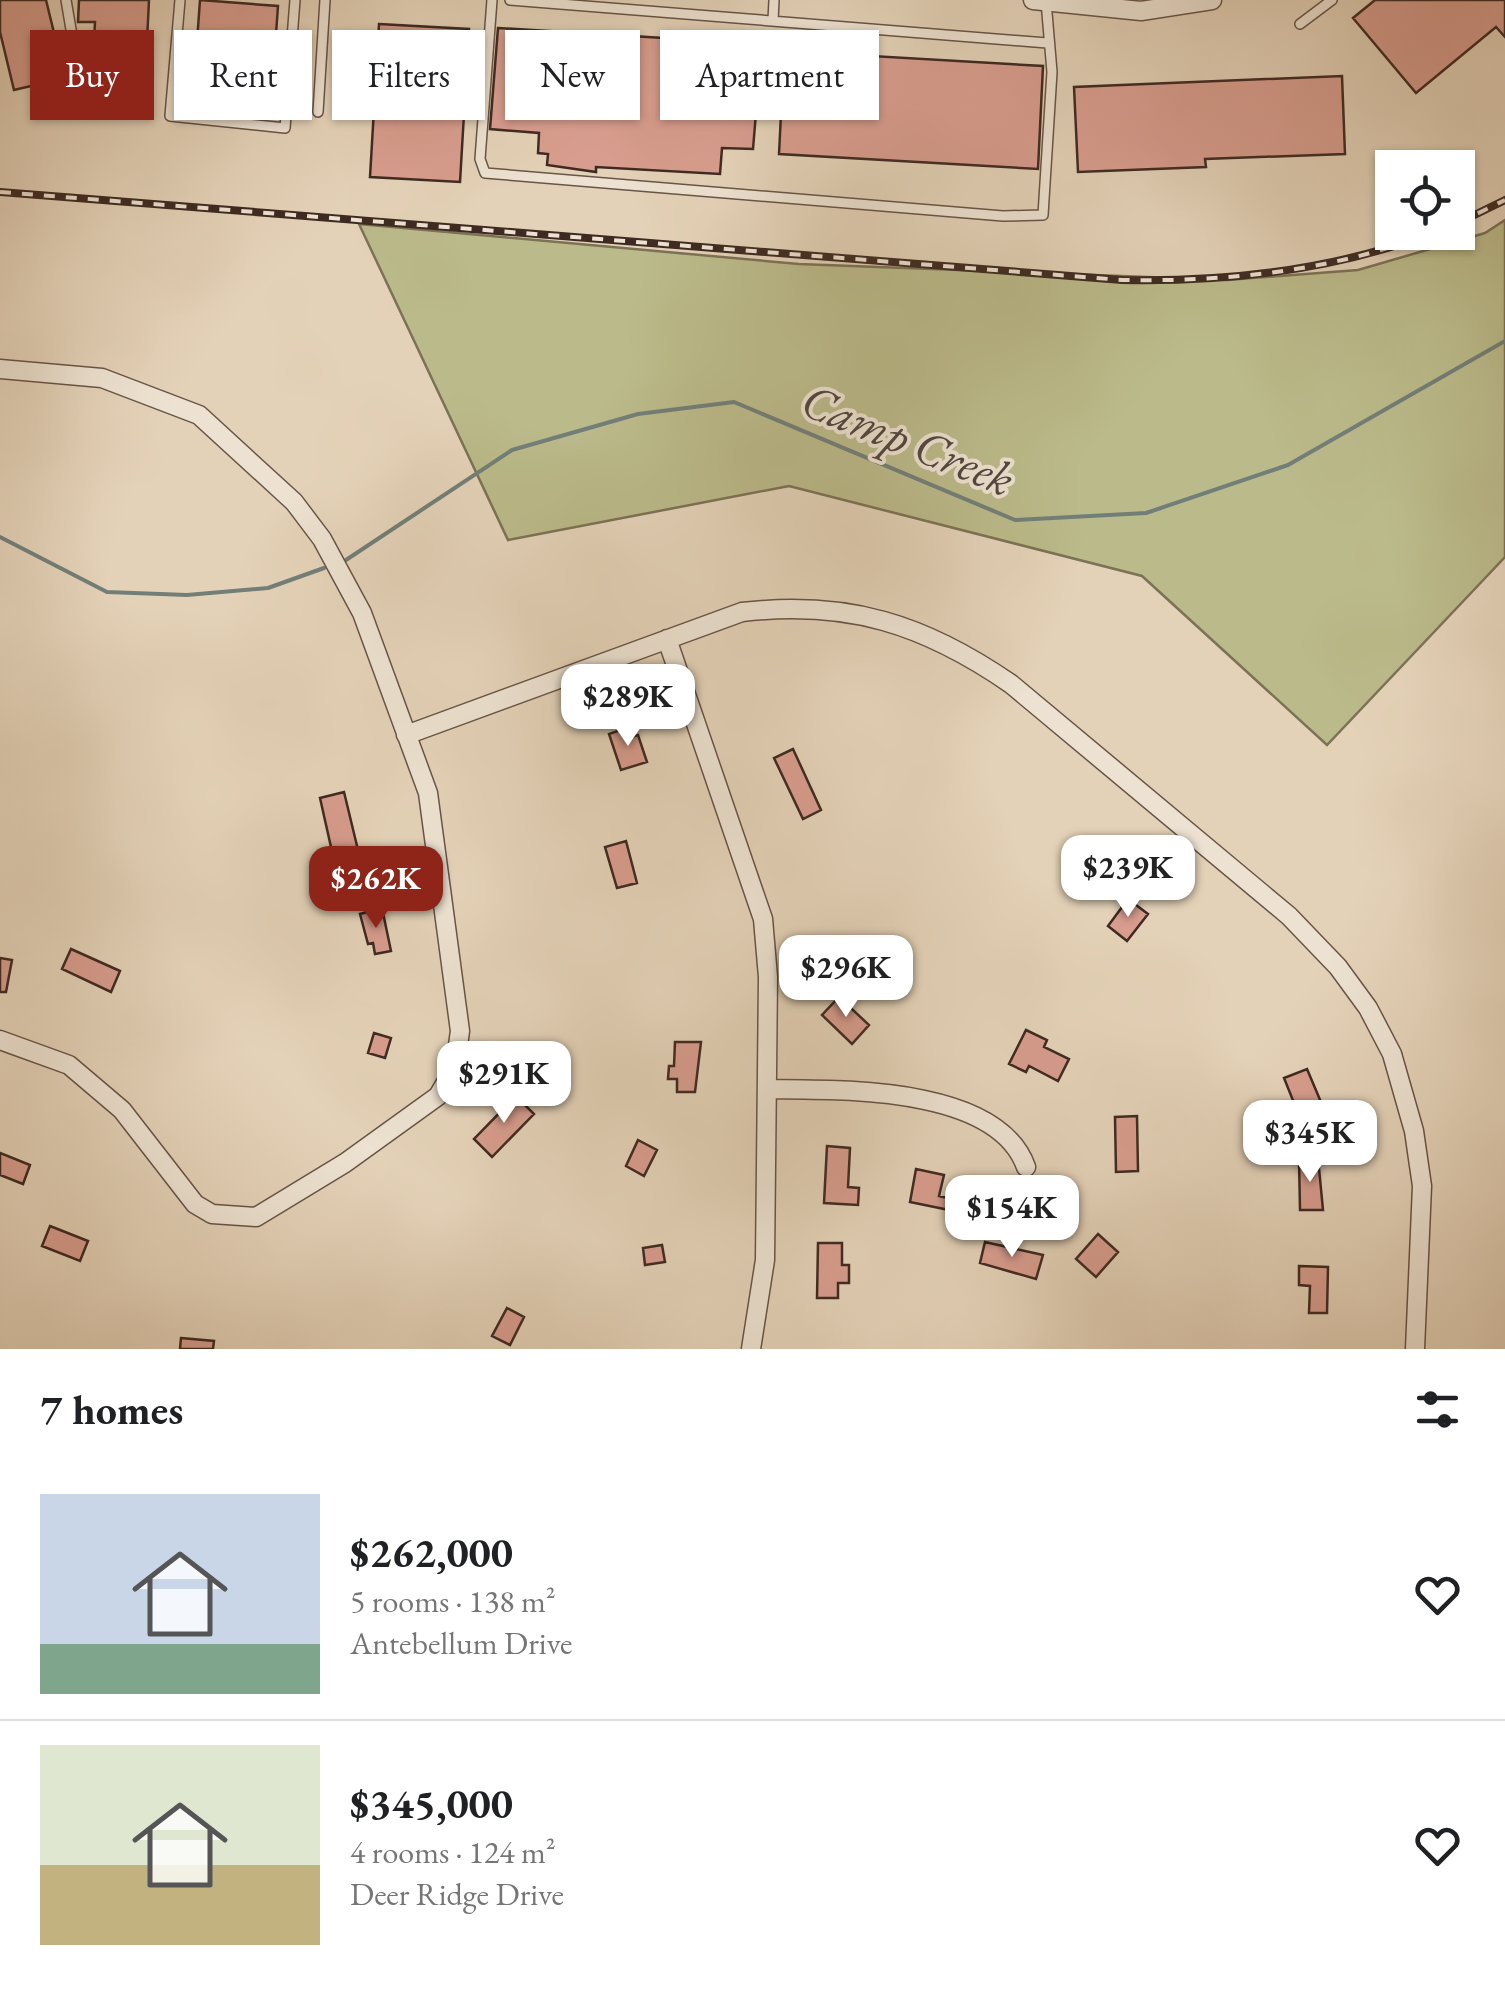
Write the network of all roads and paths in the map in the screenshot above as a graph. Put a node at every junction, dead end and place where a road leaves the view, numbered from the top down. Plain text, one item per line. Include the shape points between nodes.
1 (66, 0) edge
2 (180, 0) edge
3 (295, 0) edge
4 (325, 0) edge
5 (492, 0) edge
6 (510, 0) edge
7 (774, 0) edge
8 (1039, 0) edge
9 (1212, 0) edge
10 (1332, 0) edge
11 (1320, 4) edge
12 (772, 21) junction
13 (1300, 24) dead end
14 (71, 30) edge
15 (1047, 43) junction
16 (318, 112) dead end
17 (0, 369) edge
18 (668, 640) junction
19 (406, 735) junction
20 (0, 1040) edge
21 (768, 1089) junction
22 (1026, 1167) dead end
23 (751, 1349) edge
24 (1414, 1349) edge

1 - 14 lane
2 - 3 lane via 170,116 285,128
4 - 16 lane
5 - 15 lane via 480,159 485,172 1003,216 1043,215 1052,72
6 - 12 lane
7 - 12 lane
8 - 9 street via 1141,10
8 - 15 lane
10 - 11 lane
11 - 13 lane
12 - 15 lane
17 - 19 street via 102,378 199,415 294,502 322,539 362,613
18 - 19 street
18 - 21 street via 763,919
18 - 24 street via 742,612 800,606 904,626 962,650 1289,916 1338,967 1392,1054 1422,1186
19 - 20 street via 428,793 460,1031 455,1068 438,1096 278,1206 256,1217 224,1216 195,1204 122,1110 69,1065
21 - 22 street via 858,1090 947,1107 1010,1140
21 - 23 street via 765,1260

